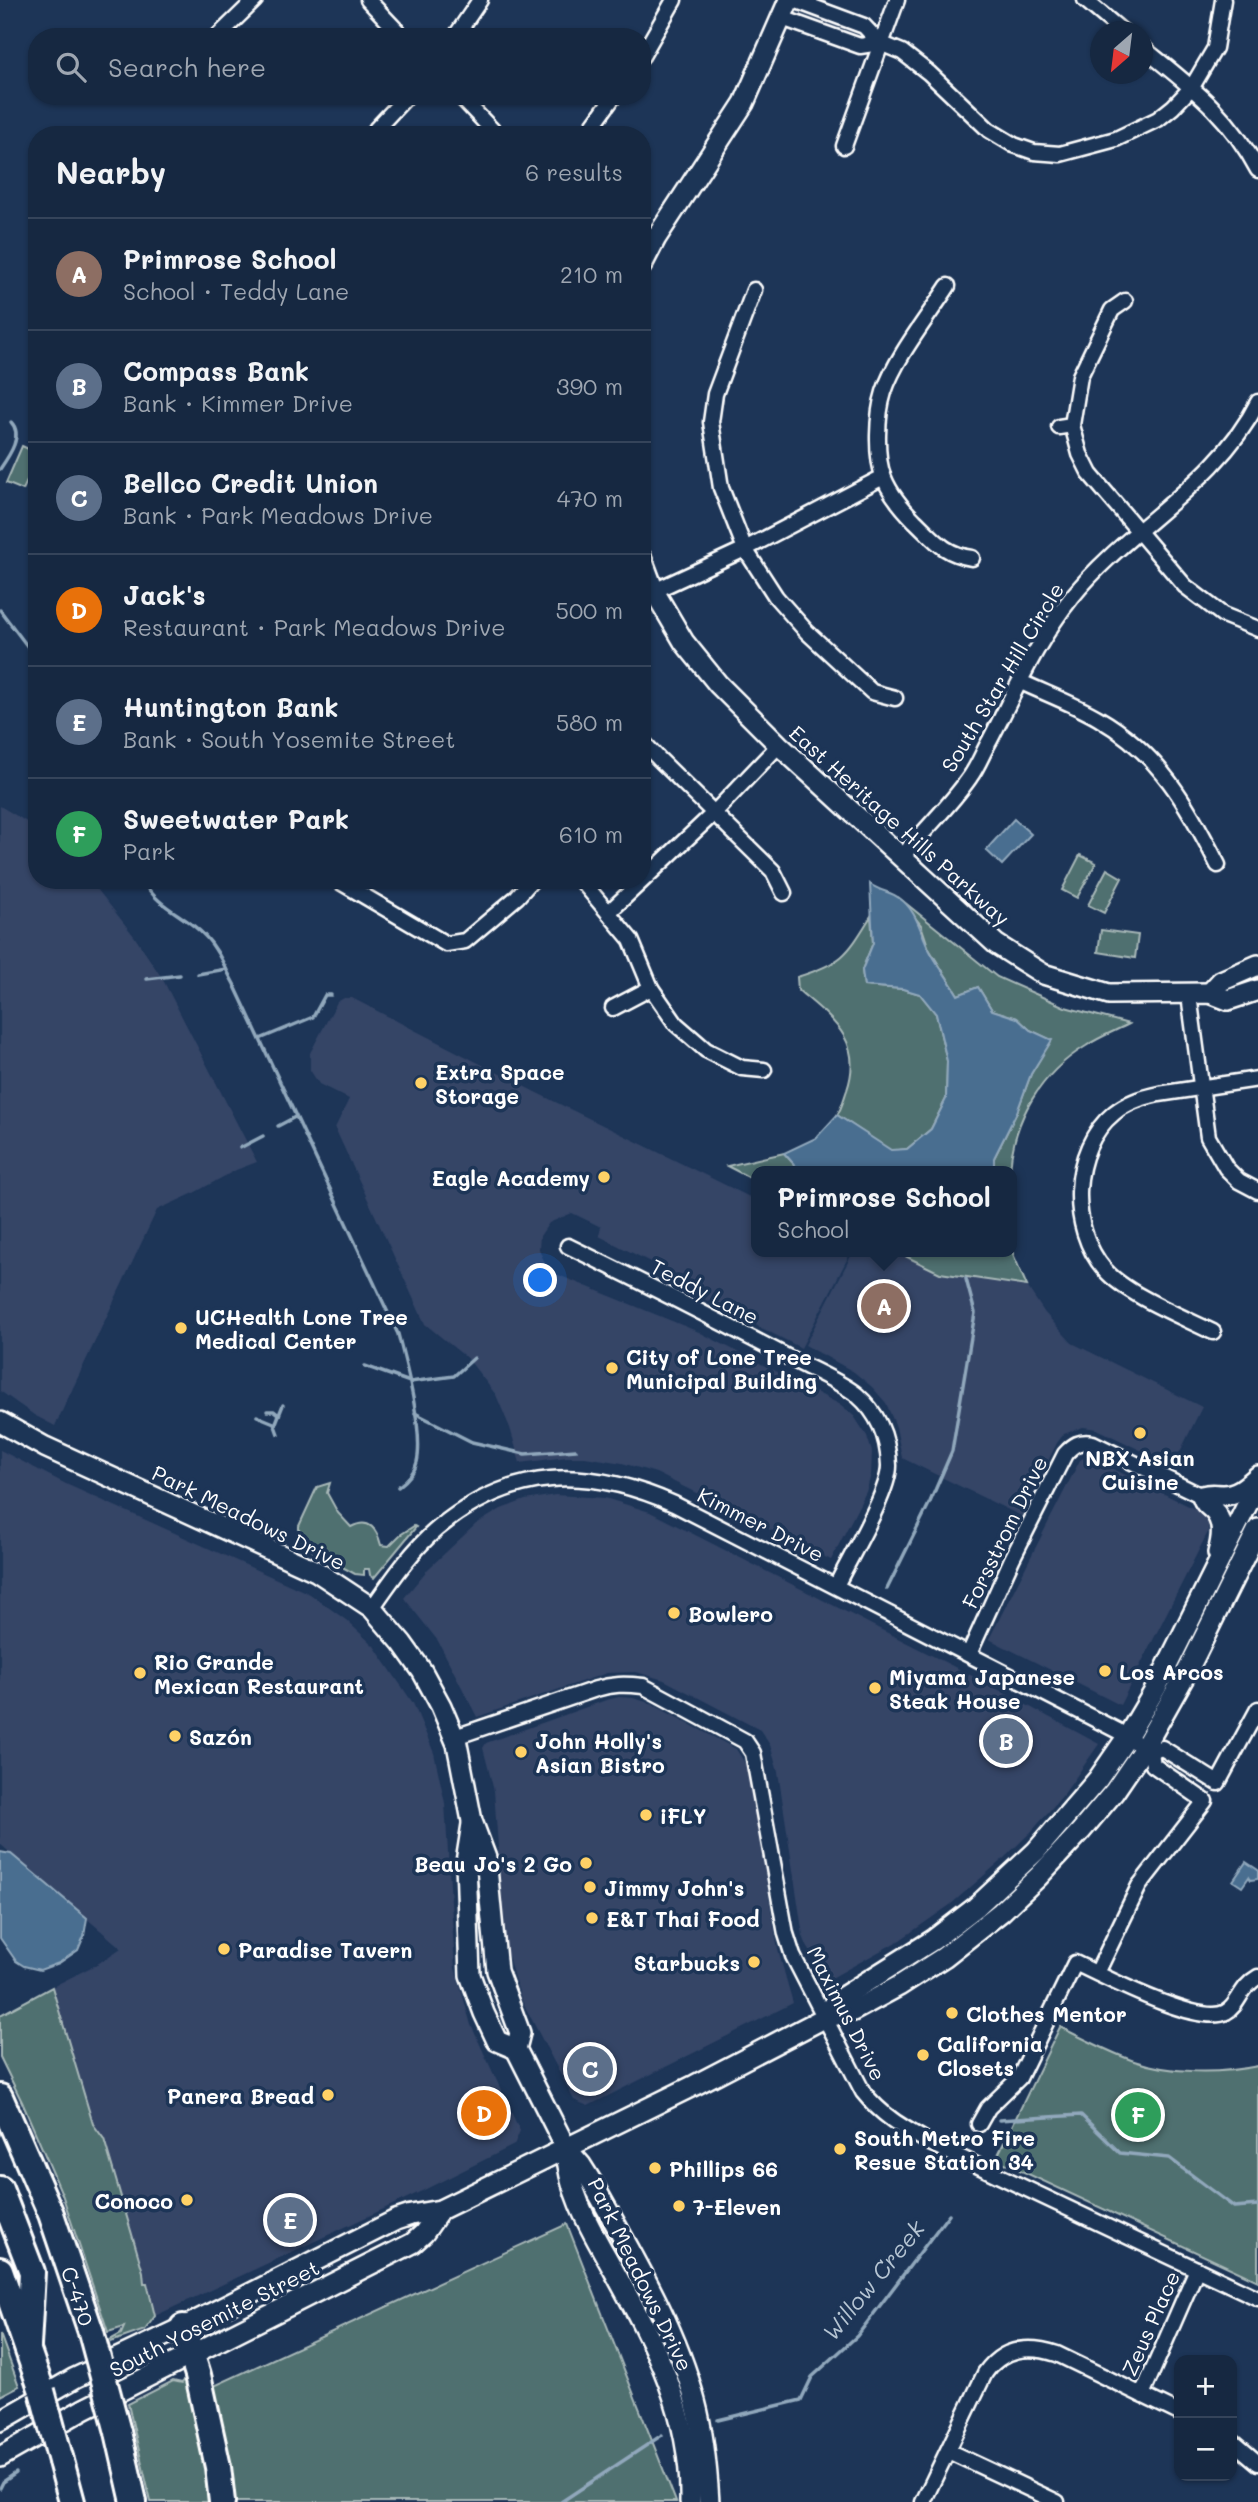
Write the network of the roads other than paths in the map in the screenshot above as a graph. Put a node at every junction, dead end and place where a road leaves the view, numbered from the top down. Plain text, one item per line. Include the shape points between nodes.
1 (255, 0) edge
2 (368, 0) edge
3 (480, 0) edge
4 (674, 0) edge
5 (897, 0) edge
6 (1085, 0) edge
7 (1223, 0) edge
8 (788, 6) edge
9 (1110, 21) edge
10 (226, 28) edge
11 (394, 28) edge
12 (461, 28) edge
13 (651, 40) edge
14 (880, 43) junction
15 (1153, 55) edge
16 (1192, 88) junction
17 (399, 105) edge
18 (469, 105) edge
19 (608, 105) edge
20 (379, 126) edge
21 (488, 126) edge
22 (592, 126) edge
23 (844, 146) dead end
24 (1258, 170) edge
25 (651, 240) edge
26 (948, 286) dead end
27 (754, 290) dead end
28 (1125, 301) dead end
29 (1258, 402) edge
30 (1253, 427) edge
31 (883, 477) junction
32 (1137, 532) junction
33 (745, 550) junction
34 (972, 558) dead end
35 (651, 583) edge
36 (654, 591) junction
37 (1258, 629) edge
38 (1021, 682) junction
39 (895, 698) dead end
40 (779, 745) junction
41 (651, 749) edge
42 (713, 814) junction
43 (901, 858) junction
44 (1218, 865) dead end
45 (651, 872) edge
46 (353, 889) edge
47 (524, 889) edge
48 (589, 889) edge
49 (633, 889) edge
50 (784, 893) dead end
51 (609, 912) junction
52 (1254, 970) edge
53 (650, 988) junction
54 (1258, 990) edge
55 (1210, 993) junction
56 (1189, 995) junction
57 (612, 1008) dead end
58 (764, 1070) dead end
59 (1258, 1079) edge
60 (1203, 1088) junction
61 (1258, 1191) edge
62 (568, 1246) dead end
63 (1213, 1332) dead end
64 (0, 1422) edge
65 (1258, 1476) edge
66 (1258, 1483) edge
67 (1202, 1496) junction
68 (1258, 1529) edge
69 (1211, 1578) junction
70 (836, 1586) junction
71 (372, 1608) junction
72 (969, 1654) junction
73 (1258, 1709) edge
74 (455, 1737) junction
75 (1127, 1737) junction
76 (1144, 1748) junction
77 (472, 1821) junction
78 (466, 1861) junction
79 (491, 1930) junction
80 (469, 1933) junction
81 (1097, 1973) junction
82 (1258, 1978) edge
83 (824, 2018) junction
84 (517, 2028) junction
85 (516, 2049) junction
86 (0, 2097) edge
87 (979, 2124) dead end
88 (566, 2148) junction
89 (0, 2189) edge
90 (440, 2210) junction
91 (0, 2226) edge
92 (1198, 2269) junction
93 (0, 2270) edge
94 (1258, 2298) edge
95 (30, 2307) junction
96 (0, 2312) edge
97 (183, 2328) junction
98 (193, 2355) junction
99 (27, 2358) junction
100 (1142, 2395) junction
101 (1174, 2411) edge
102 (0, 2421) edge
103 (1237, 2445) edge
104 (948, 2451) junction
105 (0, 2457) edge
106 (1258, 2463) edge
107 (72, 2502) edge
108 (134, 2502) edge
109 (222, 2502) edge
110 (690, 2502) edge
111 (709, 2502) edge
112 (923, 2502) edge
113 (1057, 2502) edge

1 - 10 street
2 - 11 street
3 - 12 street
4 - 13 street
5 - 14 street
6 - 9 street
7 - 16 street via 1215,48
8 - 14 street via 864,26
8 - 14 street via 860,46
8 - 25 main road via 744,103
14 - 16 street via 902,52 929,73 989,130 1034,152 1060,154 1116,139 1158,119
14 - 23 street
15 - 16 street
16 - 24 street via 1229,124
17 - 20 street
18 - 21 street
19 - 22 street
26 - 31 street via 894,369 884,393 878,449
27 - 33 street via 715,394 711,422 721,488
28 - 32 street via 1112,310 1080,376 1065,426 1090,474
29 - 30 street, South Star Hill Circle
30 - 32 street, South Star Hill Circle
31 - 33 street
31 - 34 street via 907,514 937,542 953,555
32 - 37 street via 1185,586 1223,615
32 - 38 street, South Star Hill Circle via 1096,568 1070,599
33 - 36 street
33 - 39 street via 776,597 807,632 872,692
35 - 36 main road, East Heritage Hills Parkway
36 - 40 main road, East Heritage Hills Parkway via 684,642 718,684
38 - 43 street, South Star Hill Circle via 970,777
38 - 44 street via 1098,719 1146,754 1192,813
40 - 42 street
40 - 43 main road, East Heritage Hills Parkway
41 - 42 street
42 - 45 street
42 - 50 street via 773,871
43 - 56 main road, East Heritage Hills Parkway via 996,944 1043,974 1109,994
46 - 47 street via 446,943 465,941
48 - 51 street
49 - 51 street
51 - 53 street via 631,940
52 - 55 main road, East Heritage Hills Parkway via 1221,981
53 - 57 street
53 - 58 street via 677,1024 706,1050 742,1069
54 - 55 main road, East Heritage Hills Parkway via 1228,1000
55 - 56 main road, East Heritage Hills Parkway
56 - 60 street
59 - 60 street
60 - 61 street via 1208,1137 1226,1168
60 - 63 street via 1144,1097 1115,1112 1087,1149 1079,1210 1085,1236 1105,1270 1129,1289
62 - 70 street, Teddy Lane via 855,1393 871,1409 885,1436 886,1487
64 - 71 main road, Park Meadows Drive via 45,1447 316,1570
65 - 67 main road via 1236,1493
66 - 69 main road, South Yosemite Street
67 - 69 main road via 1219,1516 1222,1535
67 - 72 street, Forsstrom Drive via 1093,1443 1072,1446 1012,1559
68 - 76 main road, South Yosemite Street
69 - 75 main road, South Yosemite Street
70 - 71 street, Kimmer Drive via 643,1490 561,1477 506,1489 438,1528
70 - 72 street, Kimmer Drive
71 - 74 main road, Park Meadows Drive via 422,1671
72 - 75 street, Kimmer Drive
73 - 81 street via 1218,1783 1162,1748 1151,1752 1153,1765 1205,1801 1139,1885
74 - 77 main road, Park Meadows Drive
74 - 83 street, Maximus Drive via 611,1684 626,1684 643,1686 745,1741 753,1753 786,1934
75 - 76 street, Kimmer Drive
75 - 83 main road, South Yosemite Street via 1066,1818 1001,1886 933,1940 844,1996
76 - 83 main road, South Yosemite Street via 1082,1831 1001,1912 900,1986 853,2011
77 - 78 main road, Park Meadows Drive
77 - 79 main road, Park Meadows Drive via 485,1858
78 - 79 main road via 475,1874 479,1915
78 - 80 main road, Park Meadows Drive
79 - 84 main road, Park Meadows Drive via 497,1971
80 - 84 main road via 480,1940 507,2021
80 - 85 main road, Park Meadows Drive via 470,1975 484,2013 497,2041
81 - 82 street via 1182,2010 1218,2015 1228,2012 1248,1983
81 - 87 street via 1075,1963 1019,2078 988,2108
83 - 88 main road, South Yosemite Street
83 - 92 street, Maximus Drive via 863,2092 890,2120
84 - 85 main road, Park Meadows Drive
85 - 88 main road, Park Meadows Drive
86 - 108 highway, C-470, bridge via 51,2214 91,2332
88 - 90 main road, South Yosemite Street
88 - 110 main road, Park Meadows Drive via 572,2189 584,2217 649,2334 670,2385 685,2440
88 - 111 main road, Park Meadows Drive via 593,2184 637,2263 682,2360 701,2426
89 - 95 highway via 32,2272
90 - 97 main road, South Yosemite Street via 400,2218
90 - 98 main road, South Yosemite Street via 413,2243
91 - 95 highway
92 - 94 street, Maximus Drive
92 - 100 street, Zeus Place
93 - 99 highway
95 - 99 highway
96 - 99 highway
97 - 98 highway
97 - 102 main road, South Yosemite Street via 75,2378
98 - 105 main road, South Yosemite Street
98 - 109 highway
99 - 107 highway, bridge via 25,2379 42,2391
100 - 101 street
100 - 104 street via 1057,2354 1023,2348 992,2363
103 - 106 street
104 - 112 street
104 - 113 street

